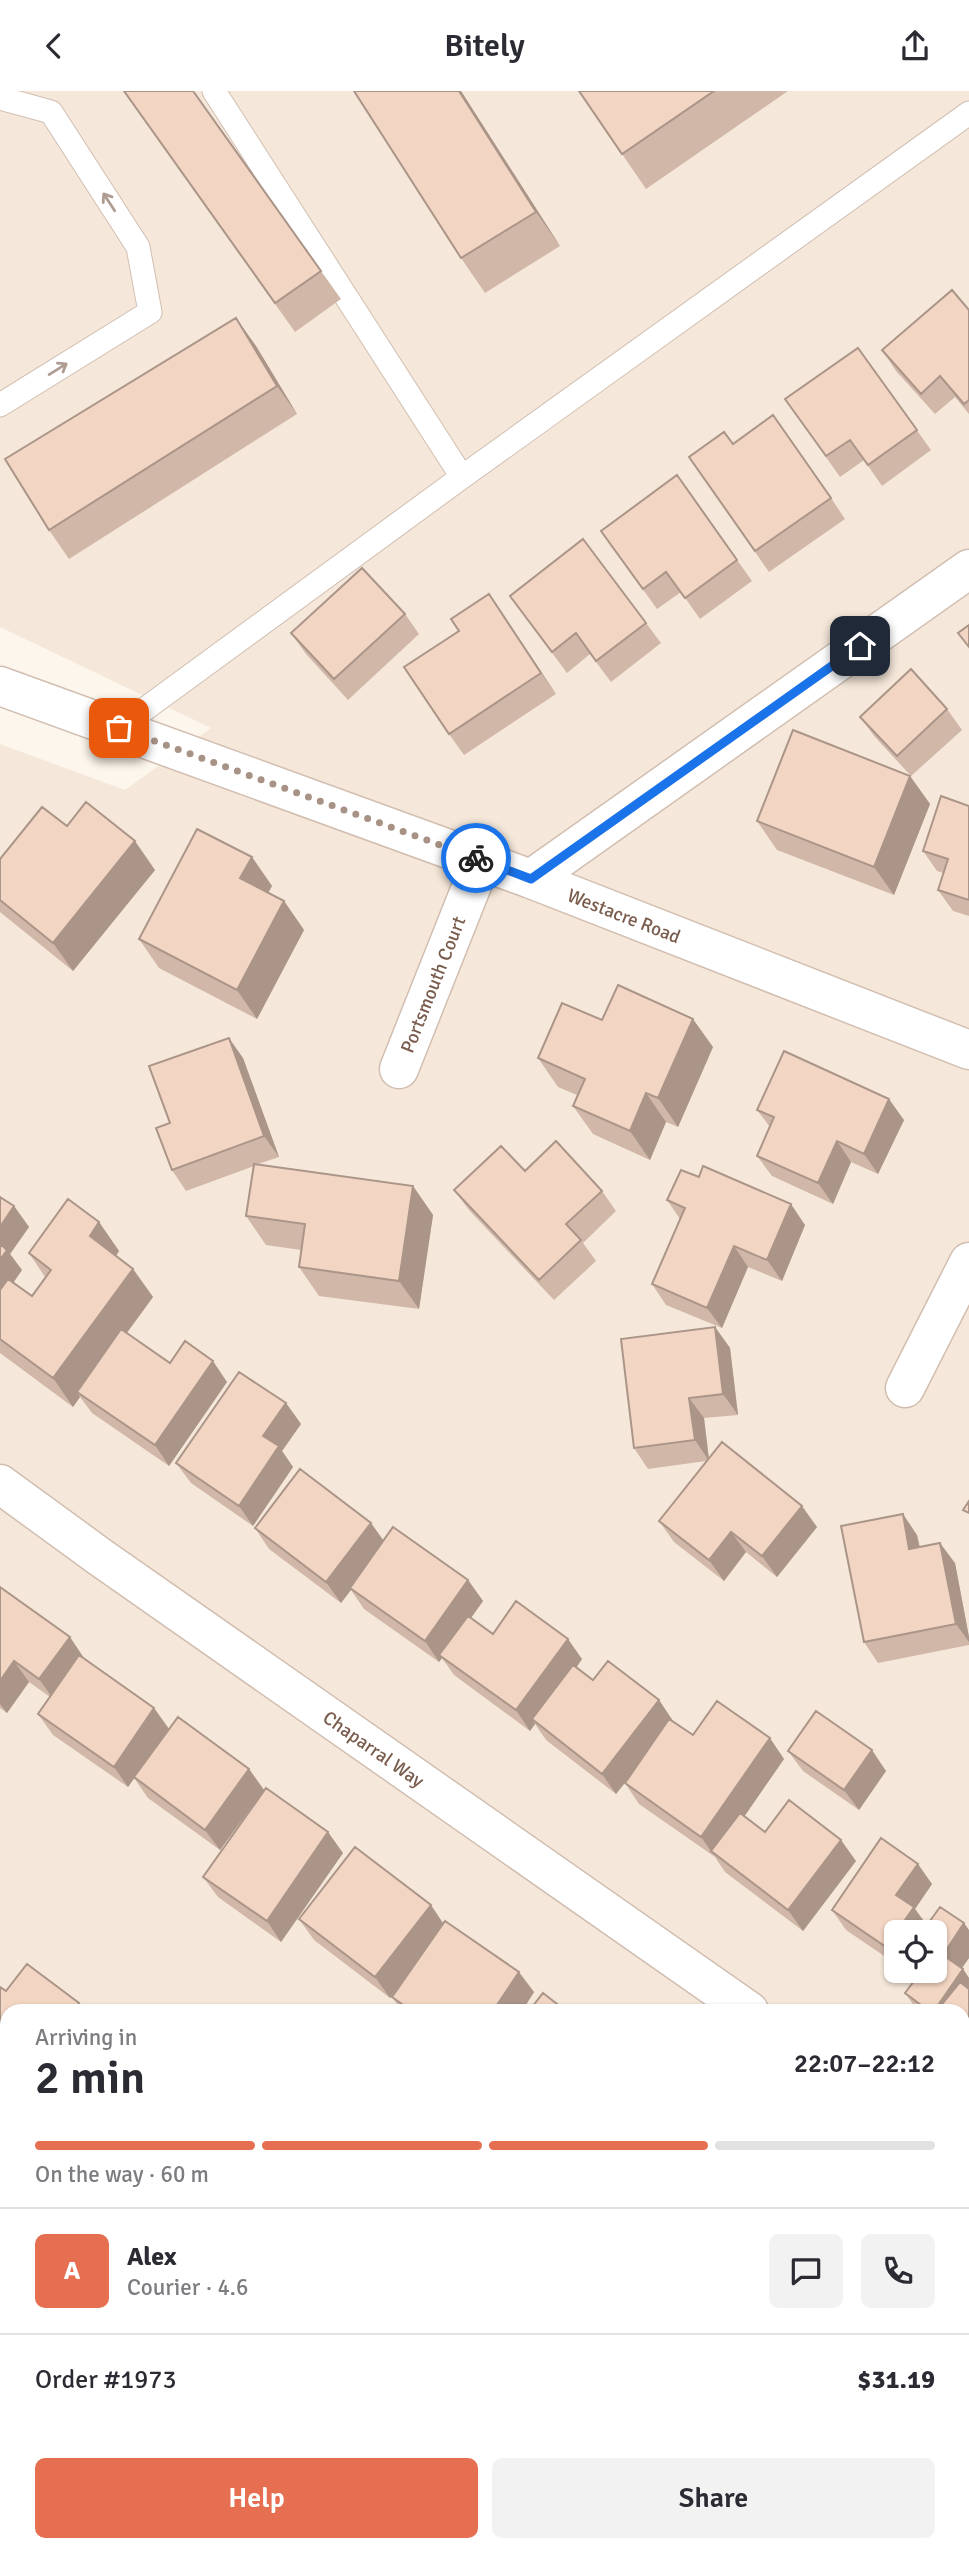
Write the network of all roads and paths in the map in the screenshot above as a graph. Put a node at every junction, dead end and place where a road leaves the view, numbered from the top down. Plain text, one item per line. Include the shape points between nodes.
1 (214, 91) edge
2 (0, 98) edge
3 (969, 113) edge
4 (0, 405) edge
5 (461, 477) junction
6 (969, 569) edge
7 (0, 685) edge
8 (119, 728) junction
9 (482, 860) junction
10 (531, 879) junction
11 (969, 1050) edge
12 (399, 1069) dead end
13 (969, 1262) edge
14 (905, 1388) dead end
15 (0, 1484) edge
16 (739, 2004) edge

1 - 5 lane
4 -> 2 lane via 150,312 138,247 51,111
3 - 5 lane
5 - 8 lane
6 - 10 street
7 - 8 street, Westacre Road
8 - 9 street, Westacre Road
9 - 10 street, Westacre Road
9 - 12 street, Portsmouth Court
10 - 11 street, Westacre Road
13 - 14 street
15 - 16 street, Chaparral Way

